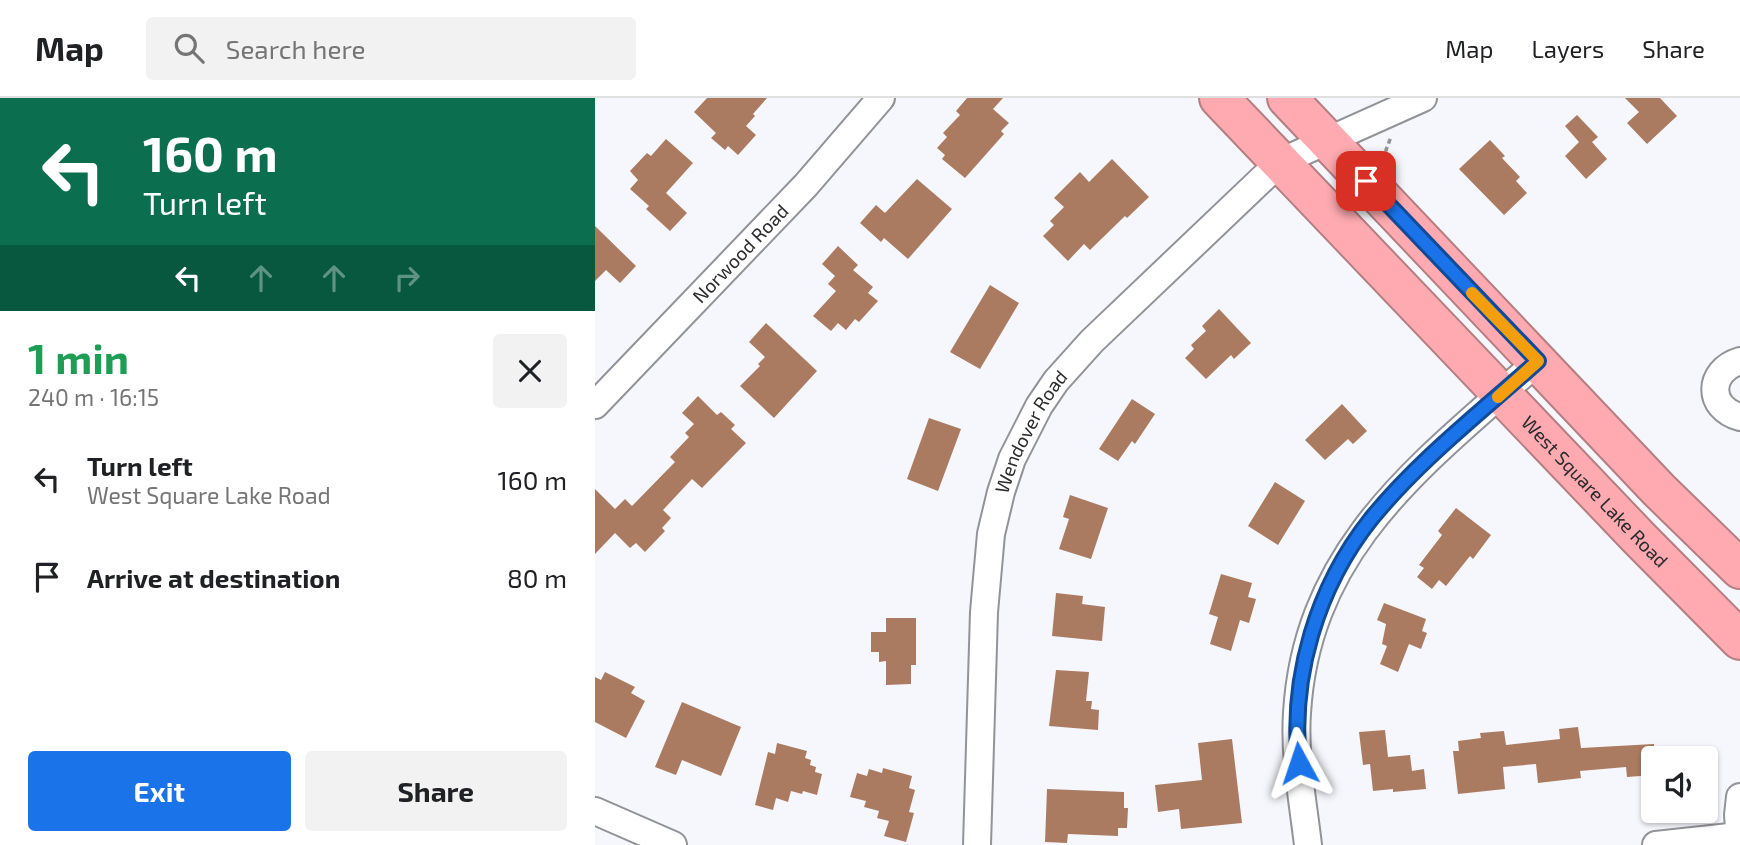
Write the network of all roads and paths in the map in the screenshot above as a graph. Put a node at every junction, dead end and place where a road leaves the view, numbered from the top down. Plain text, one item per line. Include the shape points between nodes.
1 (881, 98) edge
2 (1219, 98) edge
3 (1287, 98) edge
4 (1423, 98) edge
5 (1328, 141) junction
6 (1280, 162) junction
7 (1538, 361) junction
8 (1740, 361) edge
9 (1501, 394) junction
10 (595, 405) edge
11 (1740, 417) edge
12 (1740, 569) edge
13 (1740, 640) edge
14 (1740, 797) edge
15 (595, 811) edge
16 (1739, 839) edge
17 (673, 845) edge
18 (978, 845) edge
19 (1308, 845) edge
20 (1656, 845) edge

1 - 10 street, Norwood Road via 806,185
2 - 6 highway, West Square Lake Road
3 - 5 highway
4 - 5 street, Wendover Road
5 - 6 street, Wendover Road
5 - 7 highway
6 - 9 highway, West Square Lake Road
6 - 18 street, Wendover Road via 1074,360 1039,406 1017,448 998,503 987,565
7 - 9 street
7 - 12 highway
8 - 11 street via 1723,369 1715,385 1724,410
9 - 13 highway, West Square Lake Road
9 - 19 street via 1389,498 1357,540 1324,600 1305,658 1297,715
14 - 16 street
15 - 17 street
16 - 20 street

